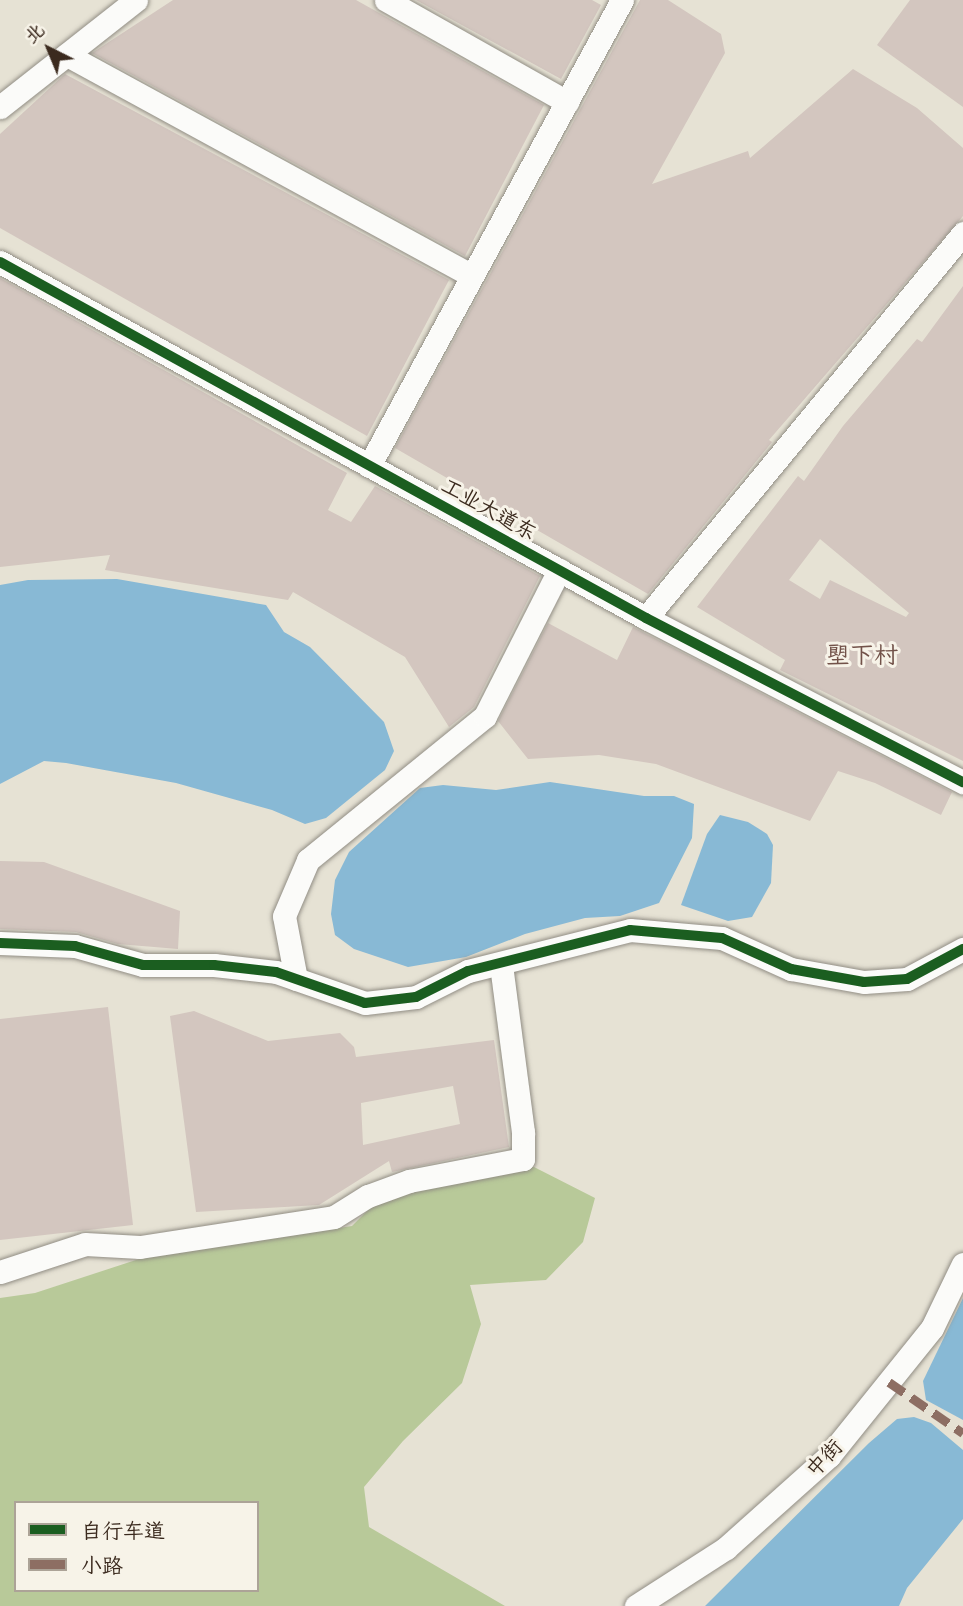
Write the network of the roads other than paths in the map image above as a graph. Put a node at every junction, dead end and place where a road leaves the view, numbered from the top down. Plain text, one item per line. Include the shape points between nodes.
1 (136, 0) edge
2 (386, 0) edge
3 (622, 0) edge
4 (66, 55) junction
5 (567, 102) junction
6 (0, 107) edge
7 (963, 233) edge
8 (0, 262) edge
9 (472, 276) junction
10 (369, 466) junction
11 (558, 570) junction
12 (646, 618) junction
13 (963, 782) edge
14 (0, 943) edge
15 (963, 949) edge
16 (501, 964) junction
17 (296, 979) junction
18 (963, 1264) edge
19 (0, 1272) edge
20 (636, 1606) edge

1 - 4 street
2 - 5 street
3 - 5 street
4 - 6 street
4 - 9 street
5 - 9 street
7 - 12 street
8 - 10 street, 工业大道东
9 - 10 street
10 - 11 street, 工业大道东
11 - 12 street, 工业大道东
11 - 17 street via 485,716 308,860 284,916
12 - 13 street, 工业大道东
14 - 17 street via 75,946 143,965 214,965
15 - 16 street via 907,979 864,982 791,969 723,938 630,930
16 - 17 street via 468,971 416,997 365,1003
16 - 19 street via 523,1159 409,1181 369,1196 334,1217 140,1248 85,1244
18 - 20 street, 中街 via 932,1328 829,1456 726,1548

